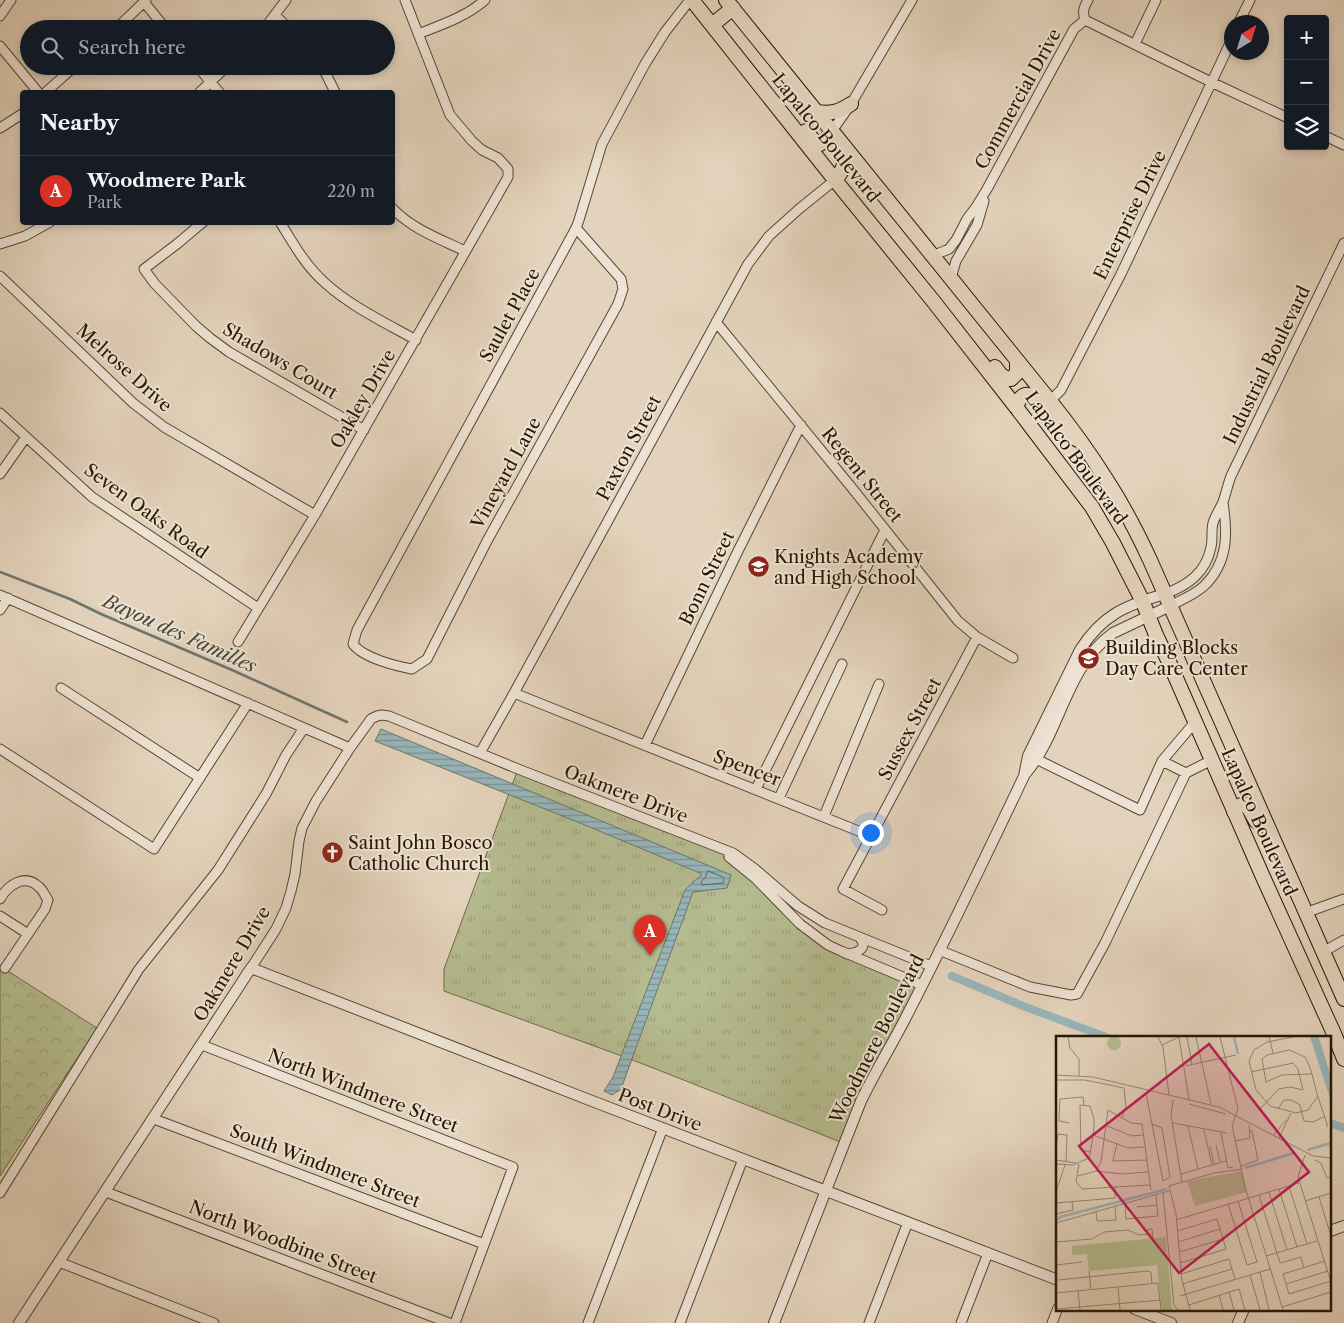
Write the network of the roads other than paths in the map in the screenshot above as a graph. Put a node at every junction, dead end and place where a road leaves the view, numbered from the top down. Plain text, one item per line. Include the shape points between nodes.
1 (11, 0) edge
2 (286, 0) edge
3 (405, 0) edge
4 (485, 0) edge
5 (691, 0) edge
6 (912, 0) edge
7 (1088, 0) edge
8 (1156, 0) edge
9 (1250, 0) edge
10 (145, 1) edge
11 (730, 4) edge
12 (275, 15) junction
13 (1242, 15) edge
14 (0, 16) edge
15 (125, 20) edge
16 (159, 20) edge
17 (271, 20) edge
18 (280, 20) edge
19 (1085, 20) junction
20 (712, 25) junction
21 (418, 34) junction
22 (1135, 44) junction
23 (0, 46) edge
24 (1224, 55) edge
25 (20, 70) edge
26 (24, 75) edge
27 (65, 75) edge
28 (205, 75) edge
29 (218, 75) edge
30 (326, 75) edge
31 (211, 82) junction
32 (1211, 82) junction
33 (36, 90) edge
34 (48, 90) edge
35 (202, 90) edge
36 (217, 90) edge
37 (334, 90) edge
38 (851, 104) junction
39 (778, 109) junction
40 (817, 112) junction
41 (20, 115) edge
42 (1284, 116) edge
43 (0, 128) edge
44 (832, 131) junction
45 (1329, 138) edge
46 (1344, 145) edge
47 (845, 147) junction
48 (835, 180) junction
49 (987, 189) junction
50 (395, 211) edge
51 (45, 225) edge
52 (199, 225) edge
53 (282, 225) edge
54 (576, 228) junction
55 (1344, 243) edge
56 (0, 244) edge
57 (465, 252) junction
58 (932, 256) junction
59 (0, 276) edge
60 (951, 278) junction
61 (716, 322) junction
62 (416, 340) junction
63 (964, 340) junction
64 (1017, 360) junction
65 (1050, 401) junction
66 (1016, 407) junction
67 (0, 413) edge
68 (801, 425) junction
69 (364, 430) junction
70 (26, 438) junction
71 (1081, 442) junction
72 (0, 474) edge
73 (1222, 503) junction
74 (315, 516) junction
75 (884, 530) junction
76 (4, 597) edge
77 (1142, 600) junction
78 (1167, 600) junction
79 (258, 608) junction
80 (0, 610) edge
81 (1149, 615) junction
82 (977, 637) junction
83 (238, 642) dead end
84 (1013, 658) dead end
85 (842, 664) dead end
86 (412, 669) joint
87 (879, 684) dead end
88 (61, 688) dead end
89 (514, 693) junction
90 (1184, 696) junction
91 (248, 703) junction
92 (1195, 722) junction
93 (304, 728) junction
94 (645, 745) junction
95 (350, 748) junction
96 (0, 749) edge
97 (480, 753) junction
98 (1033, 758) junction
99 (1212, 760) junction
100 (1162, 761) junction
101 (1186, 773) junction
102 (200, 778) junction
103 (1246, 779) junction
104 (756, 789) junction
105 (779, 798) junction
106 (1234, 812) junction
107 (824, 816) junction
108 (871, 836) junction
109 (715, 847) junction
110 (1289, 875) junction
111 (0, 898) edge
112 (1344, 899) edge
113 (882, 910) dead end
114 (1305, 913) junction
115 (0, 916) edge
116 (28, 934) junction
117 (860, 938) junction
118 (1344, 940) edge
119 (939, 950) junction
120 (1323, 952) junction
121 (847, 954) junction
122 (931, 966) junction
123 (5, 968) dead end
124 (251, 968) junction
125 (922, 985) junction
126 (1344, 999) edge
127 (1340, 1033) edge
128 (202, 1045) junction
129 (1344, 1059) edge
130 (154, 1119) junction
131 (663, 1128) junction
132 (743, 1159) junction
133 (825, 1190) junction
134 (106, 1192) junction
135 (0, 1193) edge
136 (908, 1222) junction
137 (1344, 1226) edge
138 (1332, 1230) edge
139 (484, 1244) junction
140 (988, 1253) junction
141 (59, 1262) junction
142 (1056, 1279) edge
143 (1057, 1310) edge
144 (1244, 1310) edge
145 (1145, 1318) edge
146 (19, 1323) edge
147 (214, 1323) edge
148 (449, 1323) edge
149 (455, 1323) edge
150 (588, 1323) edge
151 (680, 1323) edge
152 (774, 1323) edge
153 (869, 1323) edge
154 (961, 1323) edge
155 (1052, 1323) edge
156 (1171, 1323) edge
157 (1238, 1323) edge

1 - 14 street
2 - 12 street
3 - 21 street
4 - 21 street via 458,18
5 - 20 main road, Lapalco Boulevard
5 - 54 street, Saulet Place via 645,64 602,144
6 - 38 street
7 - 19 street, Commercial Drive via 1082,13
8 - 22 street
9 - 13 street
10 - 15 street
10 - 16 street
11 - 20 main road
11 - 40 main road, Lapalco Boulevard
12 - 17 street
12 - 18 street
19 - 22 street
19 - 49 street, Commercial Drive via 1074,29
20 - 39 main road, Lapalco Boulevard
21 - 57 street, Oakley Drive via 450,115 472,141 498,158 508,169 508,177
22 - 32 street
23 - 25 street
24 - 32 street, Enterprise Drive
26 - 33 street
27 - 34 street
28 - 31 street
29 - 31 street
30 - 37 street
31 - 35 street
31 - 36 street
32 - 42 street
32 - 65 street, Enterprise Drive via 1121,274 1061,390
38 - 40 main road via 835,113
38 - 44 street
39 - 44 main road via 794,116 817,143 823,143
39 - 48 main road, Lapalco Boulevard
40 - 44 main road, Lapalco Boulevard
41 - 43 street
44 - 47 main road, Lapalco Boulevard
45 - 46 street
47 - 48 main road via 842,173
47 - 58 main road, Lapalco Boulevard
48 - 61 street, Paxton Street via 769,236 748,264
48 - 63 main road, Lapalco Boulevard
49 - 58 street, Commercial Drive via 949,249
49 - 60 street, Commercial Drive via 977,225 956,261
50 - 57 street via 418,228
51 - 56 street
52 - 69 street, Shadows Court via 144,268 155,284 196,326 228,352
53 - 62 street via 302,258 323,282 356,306
54 - 86 street, Vineyard Lane via 621,279 623,289 618,304 487,541 427,659
54 - 86 street, Saulet Place via 357,630 353,644 357,650 390,665
55 - 73 street, Industrial Boulevard via 1231,476
57 - 62 street, Oakley Drive
58 - 60 main road, Lapalco Boulevard
59 - 74 street, Melrose Drive via 133,403 164,426
60 - 64 main road, Lapalco Boulevard
61 - 68 street, Regent Street
61 - 89 street, Paxton Street
62 - 69 street, Oakley Drive
63 - 64 main road via 1007,379 1018,373
63 - 66 main road, Lapalco Boulevard
64 - 65 main road, Lapalco Boulevard
65 - 71 main road, Lapalco Boulevard
66 - 71 main road via 1024,395 1032,396 1063,433
66 - 77 main road, Lapalco Boulevard via 1092,508
67 - 70 street, Seven Oaks Road
68 - 75 street, Regent Street
68 - 94 street, Bonn Street
69 - 74 street, Oakley Drive
70 - 72 street
70 - 79 street, Seven Oaks Road via 92,497
71 - 78 main road, Lapalco Boulevard via 1124,508
73 - 78 street, Industrial Boulevard via 1213,524 1212,544 1204,565 1190,582
73 - 78 street, Industrial Boulevard via 1226,537 1220,564 1204,586 1192,595
74 - 79 street, Oakley Drive
75 - 82 street, Regent Street via 958,620
75 - 104 street
76 - 80 street
76 - 91 street
77 - 78 street, Industrial Boulevard
77 - 81 main road, Lapalco Boulevard
77 - 98 street, Woodmere Boulevard via 1107,618 1088,637 1073,662
78 - 81 street, Industrial Boulevard
78 - 103 main road, Lapalco Boulevard
79 - 83 street, Oakley Drive
81 - 90 main road, Lapalco Boulevard
81 - 98 street, Woodmere Boulevard via 1113,633 1092,652
82 - 84 street, Regent Street
82 - 108 street, Sussex Street
85 - 105 street
87 - 107 street
88 - 102 street
89 - 94 street, Spencer
89 - 97 street, Paxton Street
90 - 92 main road, Lapalco Boulevard
90 - 103 main road via 1201,722 1225,780 1236,786
91 - 93 street
91 - 102 street
92 - 99 main road, Lapalco Boulevard
92 - 100 street
93 - 95 street
93 - 135 street via 218,870 139,969
94 - 104 street, Spencer
95 - 97 street, Oakmere Drive via 371,719 382,715
95 - 124 street, Oakmere Drive via 306,821 286,908
96 - 102 street via 154,849
97 - 109 street, Oakmere Drive
98 - 100 street via 1140,810
98 - 119 street, Woodmere Boulevard
99 - 101 street
99 - 106 main road, Lapalco Boulevard
100 - 101 street
101 - 119 street via 1105,943 1077,994 1030,987
103 - 110 main road, Lapalco Boulevard
104 - 105 street, Spencer
105 - 107 street, Spencer
106 - 110 main road via 1238,806 1247,805 1271,855
106 - 127 main road, Lapalco Boulevard via 1306,973
107 - 108 street, Spencer
108 - 113 street via 843,889
109 - 117 street, Oakmere Drive via 733,853 810,915
109 - 121 street, Oakmere Drive via 756,878 813,935
110 - 114 main road, Lapalco Boulevard
111 - 116 street via 10,886 23,881 39,886 48,900
112 - 114 street
114 - 120 main road, Lapalco Boulevard
115 - 116 street
116 - 123 street
117 - 121 street via 862,948
117 - 122 street, Oakmere Drive
118 - 120 street
119 - 122 street, Woodmere Boulevard
120 - 126 main road, Lapalco Boulevard
121 - 125 street, Oakmere Drive
122 - 125 street, Woodmere Boulevard
124 - 128 street, Oakmere Drive
124 - 131 street, Post Drive
125 - 133 street, Woodmere Boulevard via 861,1101
127 - 129 main road, Lapalco Boulevard
128 - 130 street, Oakmere Drive
128 - 139 street, North Windmere Street via 513,1167
130 - 134 street, Oakmere Drive
130 - 139 street, South Windmere Street
131 - 132 street, Post Drive
131 - 150 street
132 - 133 street, Post Drive
132 - 151 street
133 - 136 street, Post Drive
133 - 152 street, Woodmere Boulevard
134 - 141 street, Oakmere Drive
134 - 148 street, North Woodbine Street
136 - 140 street, Post Drive
136 - 153 street
137 - 138 street
139 - 149 street
140 - 142 street, Post Drive
140 - 154 street
141 - 146 street, Oakmere Drive
141 - 147 street
143 - 155 street
144 - 157 street
145 - 156 street

